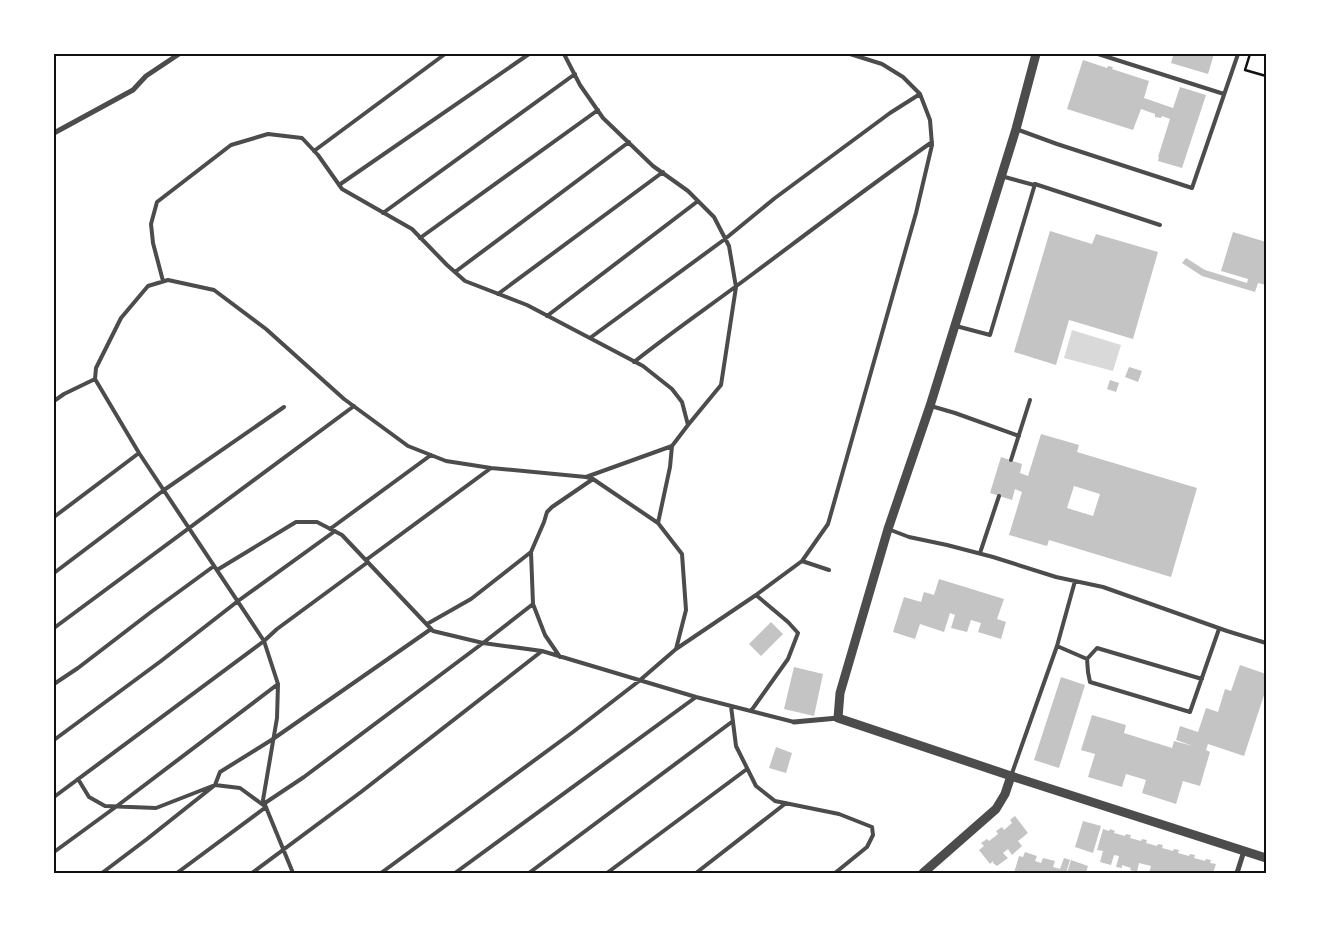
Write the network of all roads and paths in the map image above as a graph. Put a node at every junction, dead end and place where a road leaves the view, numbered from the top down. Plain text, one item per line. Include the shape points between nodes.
1 (179, 54) edge
2 (445, 54) edge
3 (529, 54) edge
4 (564, 54) edge
5 (850, 54) edge
6 (1036, 54) edge
7 (1098, 54) edge
8 (1238, 54) edge
9 (1250, 54) edge
10 (575, 74) junction
11 (1266, 76) edge
12 (920, 94) junction
13 (1224, 94) junction
14 (598, 110) junction
15 (1016, 129) junction
16 (54, 133) edge
17 (629, 142) junction
18 (932, 142) junction
19 (314, 151) junction
20 (663, 172) junction
21 (1001, 176) junction
22 (339, 185) junction
23 (1034, 185) junction
24 (698, 201) junction
25 (383, 213) junction
26 (1160, 225) dead end
27 (420, 238) junction
28 (726, 238) junction
29 (455, 272) junction
30 (163, 281) junction
31 (736, 287) junction
32 (498, 294) junction
33 (546, 316) junction
34 (954, 325) junction
35 (590, 338) junction
36 (634, 362) junction
37 (95, 379) junction
38 (1030, 400) dead end
39 (54, 401) edge
40 (354, 406) junction
41 (930, 406) junction
42 (284, 407) dead end
43 (688, 425) junction
44 (1019, 436) junction
45 (672, 446) junction
46 (139, 453) junction
47 (431, 455) junction
48 (1011, 460) dead end
49 (491, 468) junction
50 (586, 477) junction
51 (593, 479) junction
52 (164, 490) junction
53 (999, 496) dead end
54 (54, 517) edge
55 (658, 523) junction
56 (189, 528) junction
57 (330, 529) junction
58 (888, 529) junction
59 (335, 531) junction
60 (530, 552) junction
61 (980, 553) junction
62 (367, 561) junction
63 (802, 561) junction
64 (216, 568) junction
65 (829, 570) dead end
66 (54, 573) edge
67 (1075, 581) junction
68 (756, 595) junction
69 (238, 601) junction
70 (533, 604) junction
71 (427, 624) junction
72 (54, 628) edge
73 (431, 629) junction
74 (1219, 629) junction
75 (264, 641) junction
76 (1266, 643) edge
77 (483, 644) junction
78 (1057, 646) junction
79 (676, 649) junction
80 (542, 651) junction
81 (560, 657) junction
82 (1087, 659) junction
83 (1202, 679) junction
84 (639, 681) junction
85 (54, 684) edge
86 (278, 684) junction
87 (696, 697) junction
88 (731, 706) junction
89 (751, 711) junction
90 (838, 718) junction
91 (733, 721) junction
92 (794, 722) joint
93 (273, 738) junction
94 (54, 740) edge
95 (747, 769) junction
96 (1011, 776) junction
97 (78, 779) junction
98 (215, 785) junction
99 (54, 797) edge
100 (786, 803) junction
101 (265, 805) junction
102 (117, 806) junction
103 (284, 849) junction
104 (1244, 851) junction
105 (54, 852) edge
106 (1266, 858) edge
107 (102, 873) edge
108 (177, 873) edge
109 (252, 873) edge
110 (294, 873) edge
111 (381, 873) edge
112 (455, 873) edge
113 (529, 873) edge
114 (607, 873) edge
115 (696, 873) edge
116 (835, 873) edge
117 (923, 873) edge
118 (1237, 873) edge

1 - 16 street via 146,76 133,90
2 - 19 lane
3 - 22 lane
4 - 10 lane
5 - 12 lane via 882,64 903,77
6 - 15 street
7 - 13 lane
8 - 13 lane
9 - 11 path via 1245,70
10 - 14 lane
10 - 25 lane
12 - 18 lane via 930,120
12 - 28 lane via 783,192
13 - 15 lane via 1192,188
14 - 17 lane
14 - 27 lane
15 - 21 street
17 - 20 lane
17 - 29 lane
18 - 31 lane
18 - 63 lane via 916,213 828,524
19 - 22 lane
19 - 30 lane via 302,138 268,134 231,146 157,202 151,224
20 - 24 lane
20 - 32 lane
21 - 23 lane
21 - 34 street
22 - 25 lane
23 - 26 lane
23 - 34 lane via 990,335
24 - 28 lane via 714,216
24 - 33 lane
25 - 27 lane via 412,229
27 - 29 lane
28 - 31 lane
28 - 35 lane
29 - 32 lane via 465,281
30 - 37 lane via 148,286 121,318 96,368
30 - 40 lane via 214,290 266,329
31 - 36 lane
31 - 43 lane via 721,385
32 - 33 lane
33 - 35 lane
34 - 41 street
35 - 36 lane
36 - 43 lane via 672,389 682,402
37 - 39 lane
37 - 46 lane
38 - 44 lane
40 - 47 lane via 408,446
40 - 56 lane
41 - 44 lane
41 - 58 street
42 - 52 lane
43 - 45 lane
44 - 48 lane
45 - 50 lane
45 - 55 lane
46 - 52 lane
46 - 54 lane
47 - 49 lane via 446,461
47 - 57 lane
49 - 50 lane
49 - 62 lane
50 - 51 lane
51 - 55 lane
51 - 60 lane via 547,512
52 - 56 lane
52 - 66 lane
53 - 61 lane
55 - 79 lane via 682,554 686,610
56 - 64 lane
56 - 72 lane
57 - 59 lane
57 - 64 lane via 317,522 296,522
58 - 61 lane
58 - 90 street via 840,694
59 - 62 lane
59 - 69 lane
60 - 70 lane
60 - 71 lane via 471,599
61 - 67 lane
62 - 71 lane
62 - 75 lane
63 - 65 lane
63 - 68 lane
64 - 69 lane
64 - 85 lane
67 - 74 lane via 1103,587
67 - 78 lane
68 - 79 lane
68 - 89 lane via 798,633 788,659
69 - 75 lane
69 - 94 lane
70 - 77 lane
70 - 81 lane via 545,635
71 - 73 lane
73 - 77 lane
73 - 93 lane
74 - 76 lane
74 - 83 lane
75 - 86 lane
75 - 97 lane
77 - 80 lane
77 - 101 lane
78 - 82 lane
78 - 96 lane
79 - 84 lane
80 - 81 lane
80 - 103 lane
81 - 84 lane
82 - 83 lane via 1097,648
82 - 83 lane via 1090,682 1190,712
84 - 87 lane
84 - 111 lane
86 - 93 lane
86 - 102 lane
87 - 88 lane
87 - 112 lane
88 - 89 lane
88 - 91 lane
89 - 92 lane
90 - 92 street
90 - 96 street
91 - 95 lane via 736,746
91 - 113 lane
93 - 98 lane via 220,772
93 - 101 lane via 263,800
95 - 100 lane via 756,786 776,801
95 - 114 lane
96 - 104 street
96 - 117 street via 996,809
97 - 99 lane
97 - 102 lane via 89,797 105,806
98 - 101 lane via 240,788
98 - 102 lane via 156,808
98 - 107 lane
100 - 115 lane
100 - 116 lane via 839,814 872,827 873,835 867,847
101 - 103 lane
101 - 108 lane
102 - 105 lane
103 - 109 lane
103 - 110 lane
104 - 106 street
104 - 118 street

